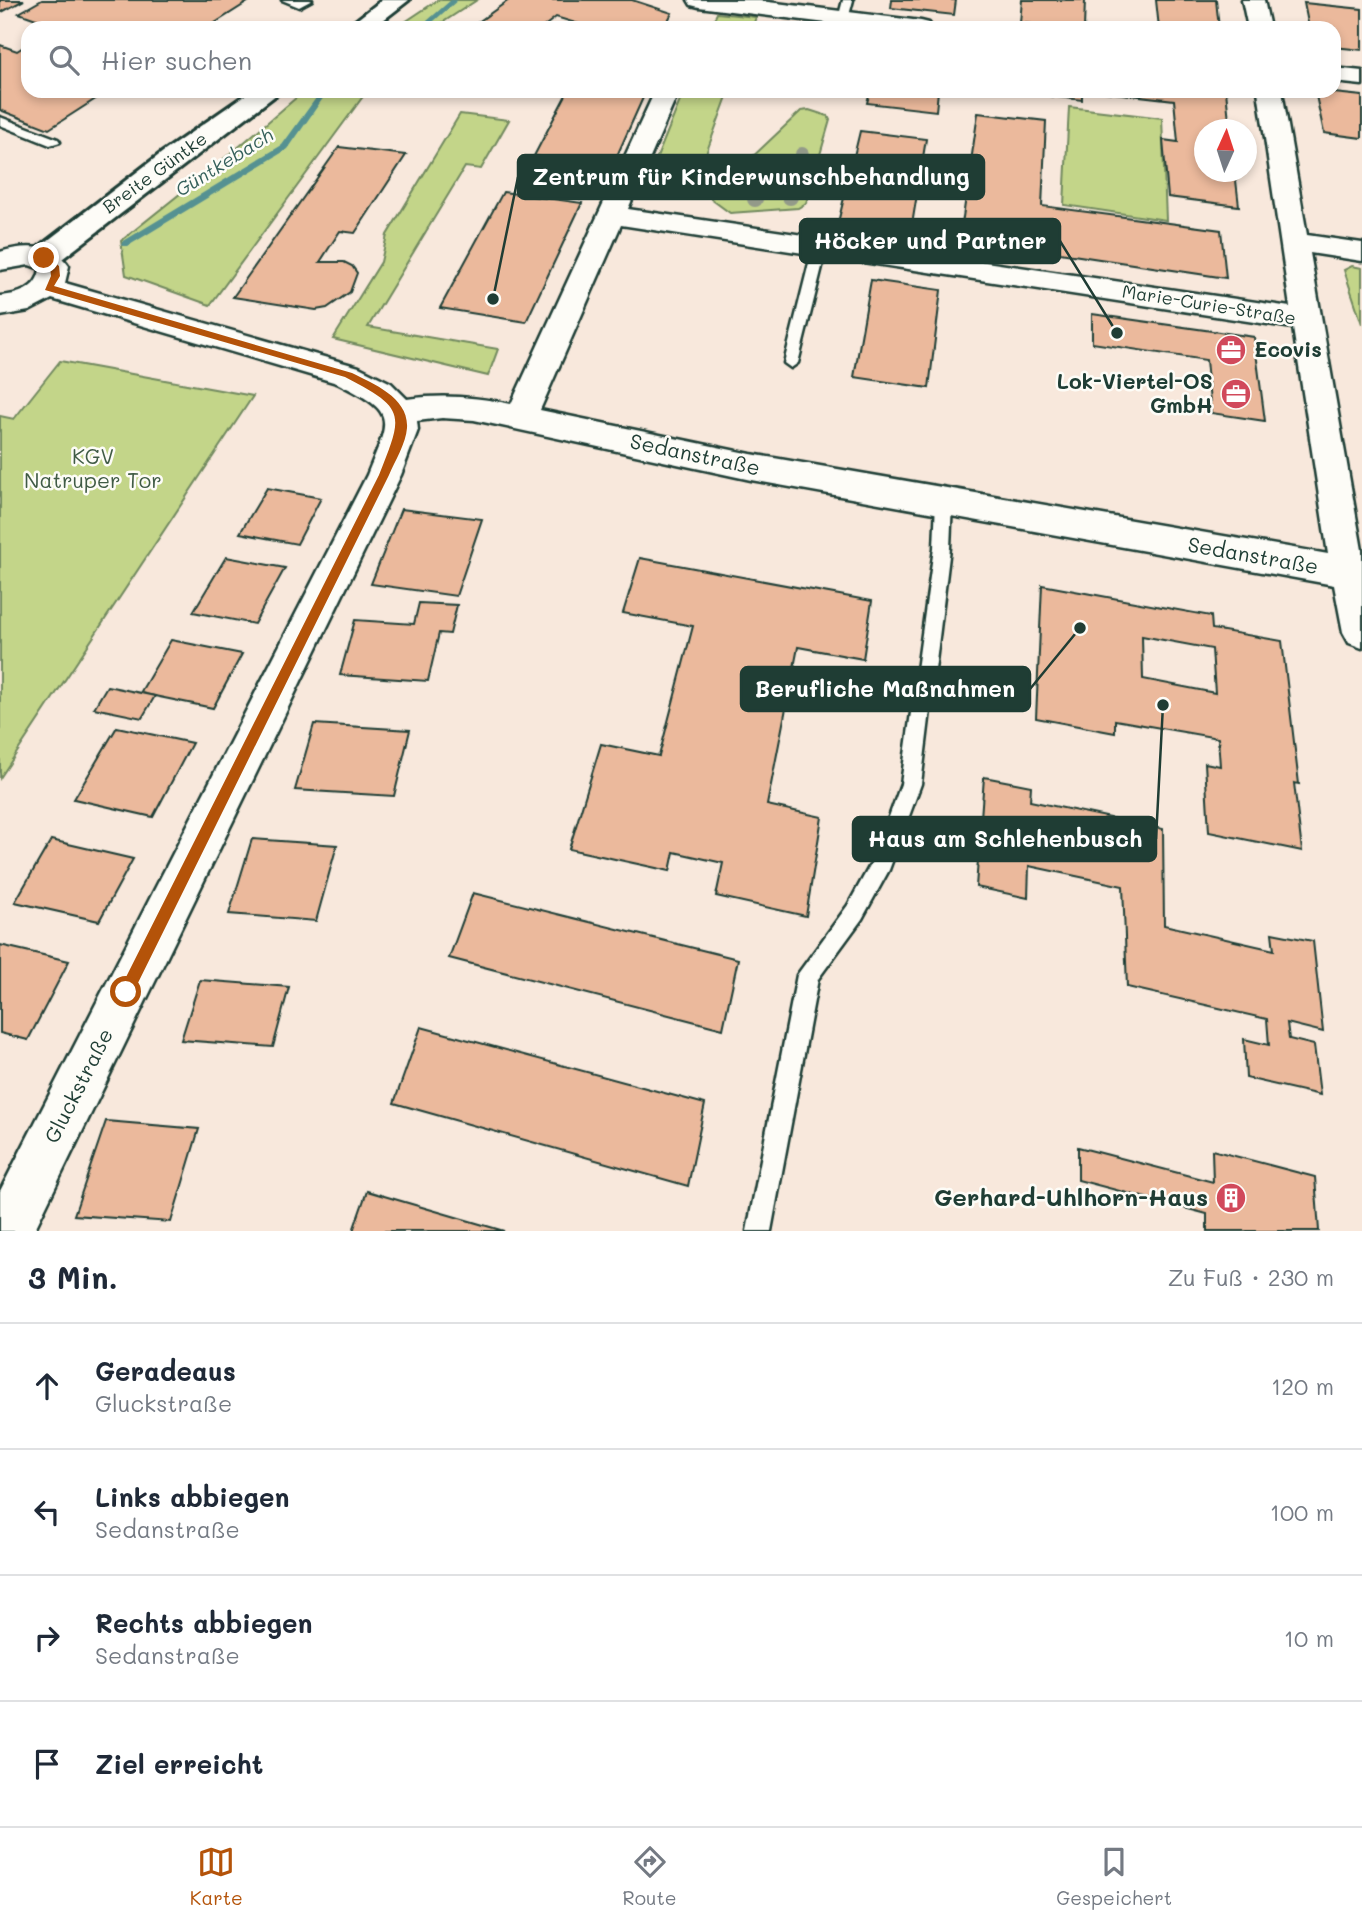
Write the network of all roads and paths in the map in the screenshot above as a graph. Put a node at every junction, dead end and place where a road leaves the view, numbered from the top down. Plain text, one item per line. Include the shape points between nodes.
1 (287, 0) edge
2 (307, 0) edge
3 (397, 0) edge
4 (1253, 0) edge
5 (702, 7) edge
6 (845, 9) edge
7 (368, 21) edge
8 (893, 21) edge
9 (1258, 21) edge
10 (1341, 76) edge
11 (1362, 78) edge
12 (258, 98) edge
13 (664, 98) edge
14 (1271, 98) edge
15 (0, 121) edge
16 (54, 142) dead end
17 (612, 215) junction
18 (1295, 242) junction
19 (820, 247) junction
20 (1362, 251) edge
21 (0, 261) edge
22 (46, 273) junction
23 (0, 306) edge
24 (1307, 320) junction
25 (791, 363) dead end
26 (400, 412) junction
27 (521, 418) junction
28 (944, 501) junction
29 (1356, 574) edge
30 (1362, 632) edge
31 (7, 1231) edge
32 (759, 1231) edge

1 - 2 lane via 299,4
3 - 7 street
4 - 9 street
5 - 6 street
6 - 8 street
10 - 11 street
12 - 22 street, Breite Güntke via 173,158
13 - 17 street
14 - 18 street
15 - 16 lane
17 - 19 street, Marie-Curie-Straße
17 - 27 street
18 - 20 street
18 - 24 street
19 - 24 street, Marie-Curie-Straße
19 - 25 lane
21 - 22 street via 24,256
22 - 23 street via 22,303
22 - 26 street via 348,375 380,391
24 - 29 street
26 - 27 street, Sedanstraße via 442,406
26 - 31 street, Gluckstraße via 402,430 384,475
27 - 28 street, Sedanstraße via 751,467
28 - 29 street, Sedanstraße
28 - 32 lane via 911,785 882,863 855,912 808,975
29 - 30 street

